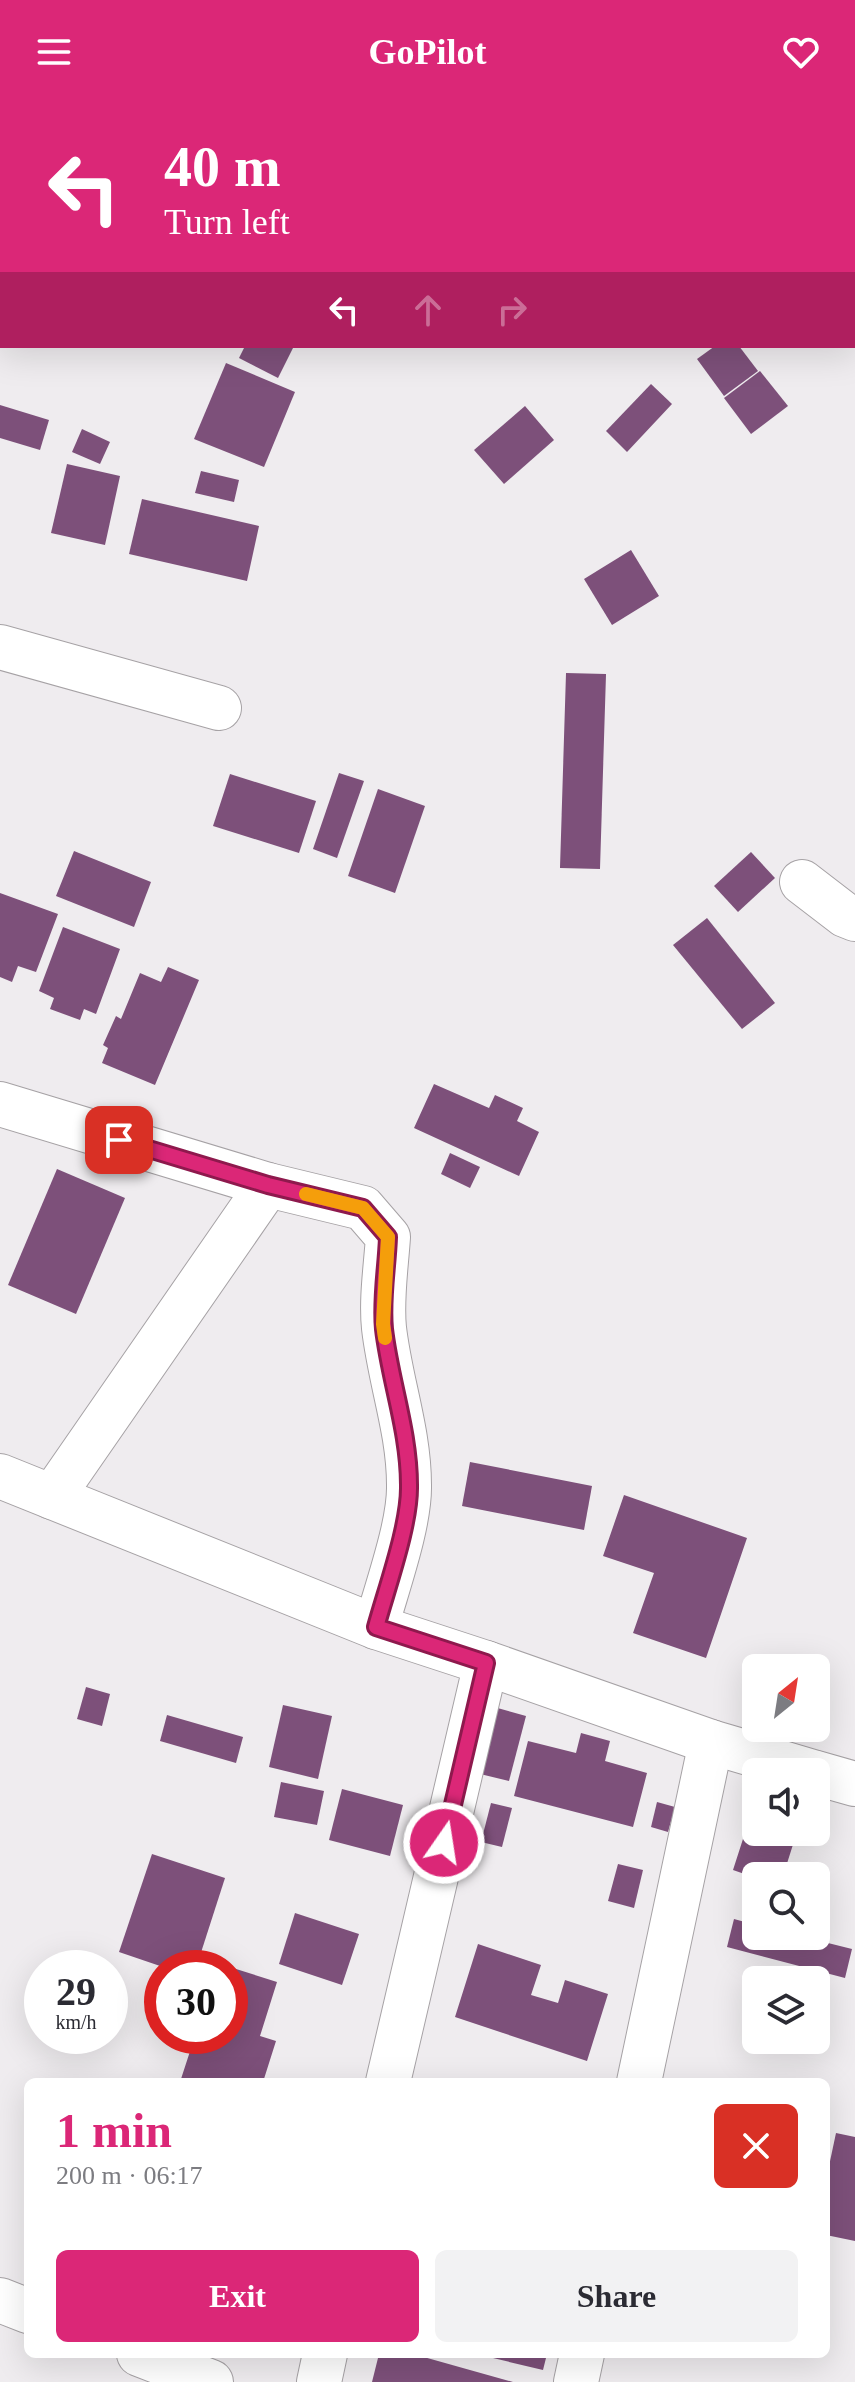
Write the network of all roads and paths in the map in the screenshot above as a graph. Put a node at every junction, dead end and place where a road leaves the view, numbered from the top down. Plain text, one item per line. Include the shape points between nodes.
1 (0, 647) edge
2 (219, 708) dead end
3 (802, 882) dead end
4 (855, 919) edge
5 (0, 1104) edge
6 (268, 1185) junction
7 (0, 1476) edge
8 (52, 1497) junction
9 (376, 1627) junction
10 (486, 1663) junction
11 (711, 1742) junction
12 (766, 1758) edge
13 (830, 1777) edge
14 (855, 1784) edge
15 (389, 2078) edge
16 (640, 2078) edge
17 (0, 2300) edge
18 (24, 2309) edge
19 (149, 2358) edge
20 (324, 2358) edge
21 (581, 2358) edge
22 (211, 2382) edge
23 (319, 2382) edge
24 (576, 2382) edge

1 - 2 street
3 - 4 street
5 - 6 street
6 - 8 street
6 - 9 street via 363,1208 388,1237 383,1324 402,1413 410,1487
7 - 8 street
8 - 9 street
9 - 10 street
10 - 11 street
10 - 15 street
11 - 12 street
11 - 16 street
13 - 14 street
17 - 18 street
19 - 22 street
20 - 23 street
21 - 24 street

